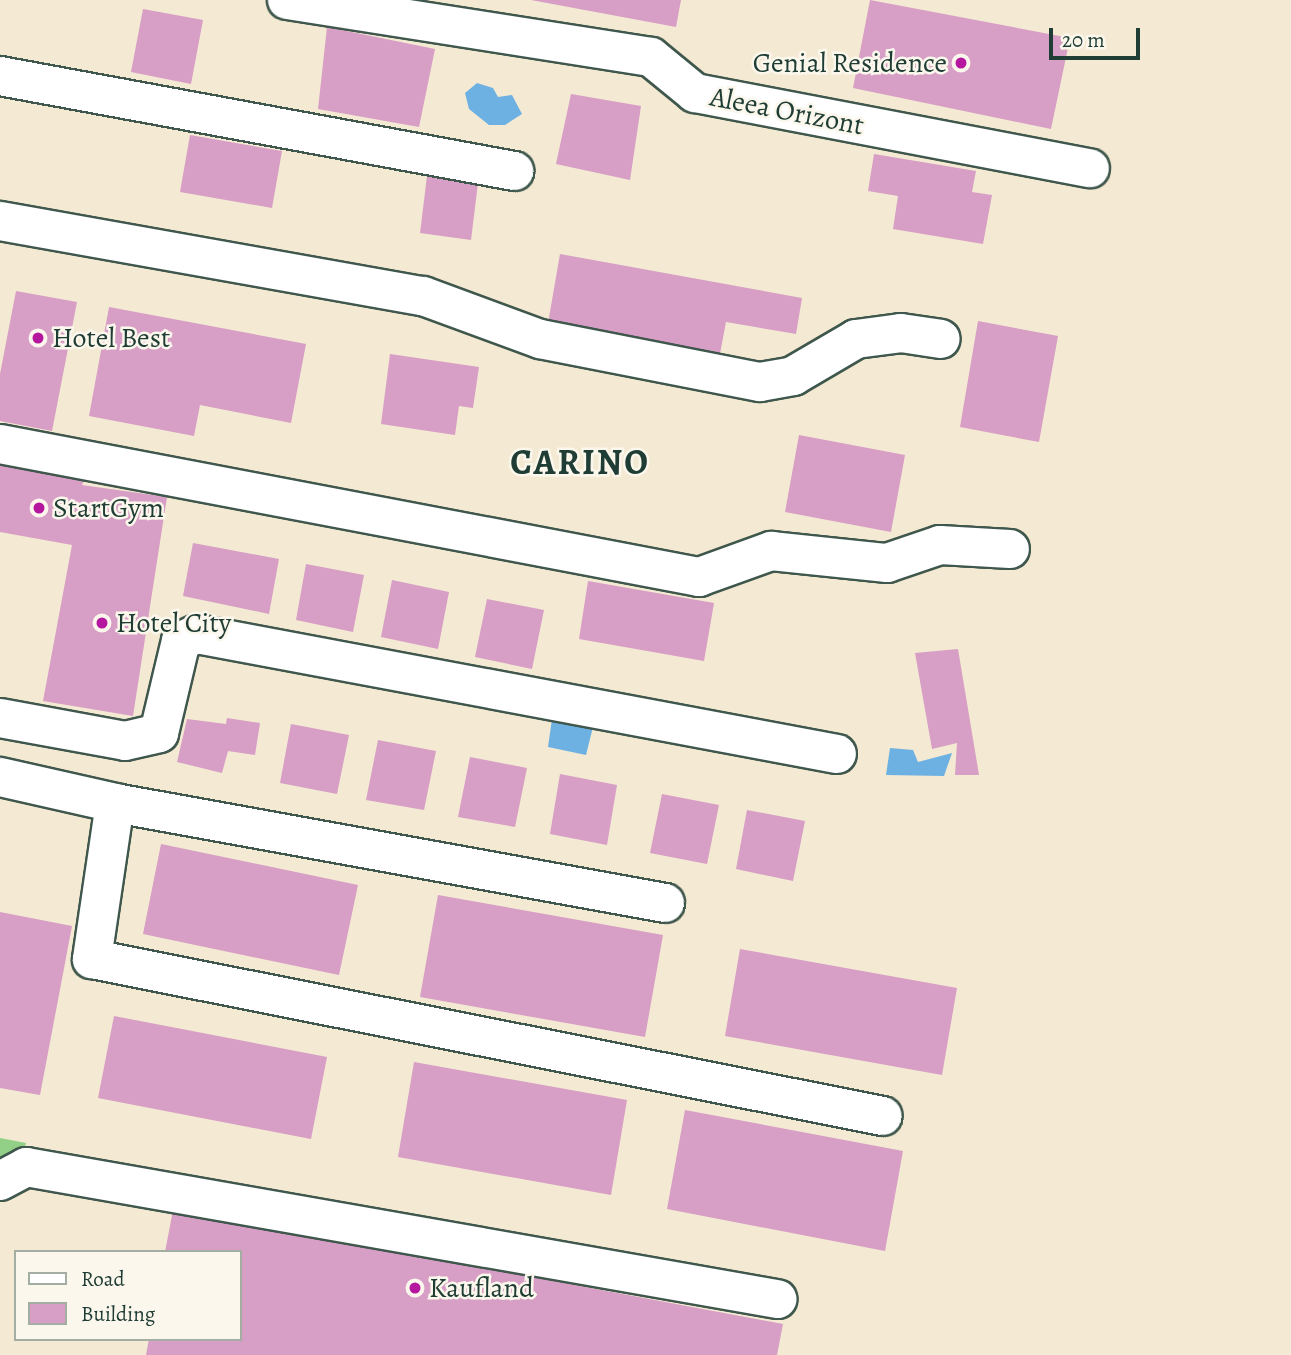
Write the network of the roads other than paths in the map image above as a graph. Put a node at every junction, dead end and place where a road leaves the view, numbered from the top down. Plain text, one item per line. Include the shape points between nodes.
1 (288, 0) edge
2 (0, 76) edge
3 (1090, 168) dead end
4 (514, 171) dead end
5 (0, 221) edge
6 (941, 338) dead end
7 (0, 444) edge
8 (1010, 549) dead end
9 (0, 718) edge
10 (837, 754) dead end
11 (0, 777) edge
12 (116, 803) junction
13 (665, 903) dead end
14 (883, 1116) dead end
15 (0, 1181) edge
16 (777, 1299) dead end

1 - 3 street, Aleea Orizont via 651,57 695,93
2 - 4 street
5 - 6 street via 423,296 540,340 760,382 793,376 856,339 901,333
7 - 8 street via 699,577 771,551 887,563 940,545
9 - 10 street via 125,741 159,733 181,641 197,634
11 - 12 street
12 - 13 street
12 - 14 street via 92,959
15 - 16 street via 26,1167

